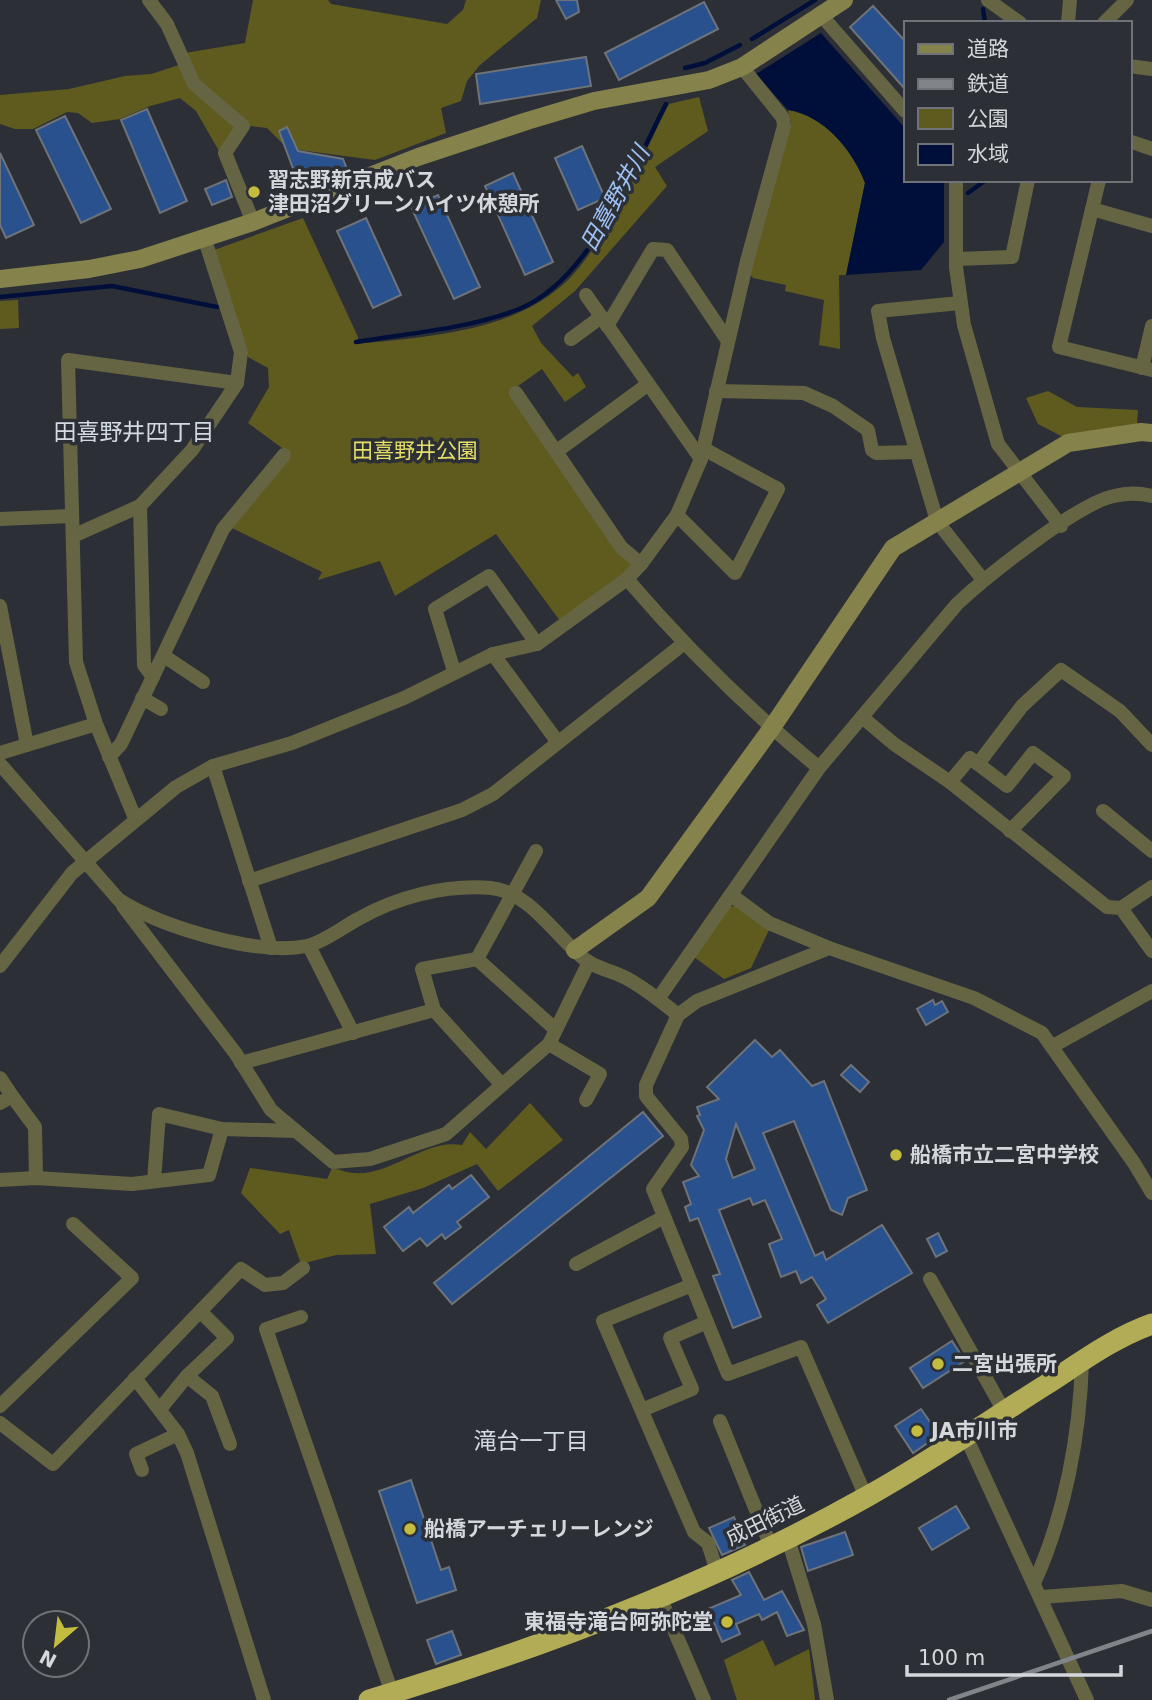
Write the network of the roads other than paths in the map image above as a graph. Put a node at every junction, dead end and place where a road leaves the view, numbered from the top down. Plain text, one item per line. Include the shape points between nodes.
1 (844, 0) edge
2 (988, 0) edge
3 (1070, 0) edge
4 (1127, 0) edge
5 (153, 2) edge
6 (821, 15) junction
7 (1017, 21) edge
8 (1068, 21) edge
9 (1106, 21) edge
10 (742, 66) junction
11 (904, 110) edge
12 (1131, 142) edge
13 (1152, 149) edge
14 (956, 182) edge
15 (1028, 182) edge
16 (1098, 182) edge
17 (1092, 209) junction
18 (253, 222) junction
19 (1152, 226) edge
20 (204, 237) junction
21 (957, 259) junction
22 (0, 279) edge
23 (586, 295) dead end
24 (960, 303) junction
25 (604, 321) junction
26 (1152, 326) edge
27 (571, 339) dead end
28 (728, 341) junction
29 (1147, 369) edge
30 (237, 383) junction
31 (647, 385) junction
32 (716, 391) junction
33 (516, 393) dead end
34 (1152, 433) edge
35 (557, 451) junction
36 (915, 452) junction
37 (703, 454) junction
38 (284, 455) dead end
39 (1018, 471) junction
40 (1152, 495) edge
41 (140, 506) junction
42 (72, 516) junction
43 (677, 516) junction
44 (0, 519) edge
45 (937, 521) junction
46 (1061, 526) junction
47 (73, 536) junction
48 (641, 564) junction
49 (626, 579) junction
50 (983, 580) junction
51 (0, 606) edge
52 (537, 644) junction
53 (683, 644) junction
54 (493, 654) junction
55 (164, 656) junction
56 (454, 671) junction
57 (153, 677) junction
58 (203, 682) dead end
59 (142, 698) junction
60 (161, 709) dead end
61 (862, 716) junction
62 (96, 724) junction
63 (771, 729) junction
64 (557, 741) junction
65 (27, 745) junction
66 (1152, 745) edge
67 (0, 754) edge
68 (109, 757) junction
69 (0, 764) edge
70 (978, 764) junction
71 (213, 766) junction
72 (819, 768) junction
73 (950, 782) junction
74 (1103, 811) dead end
75 (135, 818) junction
76 (1010, 831) junction
77 (536, 851) dead end
78 (1152, 851) edge
79 (86, 862) junction
80 (250, 881) junction
81 (1152, 887) edge
82 (511, 895) junction
83 (731, 895) junction
84 (119, 900) junction
85 (1121, 908) junction
86 (309, 946) junction
87 (271, 947) junction
88 (829, 948) junction
89 (575, 950) junction
90 (1152, 951) edge
91 (477, 959) junction
92 (589, 962) junction
93 (0, 967) edge
94 (1152, 991) edge
95 (658, 999) junction
96 (434, 1010) junction
97 (678, 1015) junction
98 (555, 1028) junction
99 (353, 1032) junction
100 (549, 1044) junction
101 (1053, 1046) junction
102 (241, 1063) junction
103 (0, 1078) edge
104 (502, 1085) junction
105 (6, 1100) edge
106 (586, 1100) dead end
107 (222, 1129) junction
108 (296, 1131) junction
109 (36, 1178) junction
110 (0, 1180) edge
111 (154, 1181) junction
112 (1152, 1193) edge
113 (664, 1217) junction
114 (73, 1224) dead end
115 (576, 1264) dead end
116 (303, 1268) dead end
117 (930, 1279) dead end
118 (692, 1285) junction
119 (201, 1312) junction
120 (301, 1317) dead end
121 (707, 1322) junction
122 (1152, 1324) edge
123 (1082, 1362) junction
124 (187, 1376) junction
125 (135, 1378) junction
126 (0, 1406) edge
127 (160, 1409) junction
128 (642, 1410) junction
129 (1004, 1411) junction
130 (720, 1422) dead end
131 (0, 1423) edge
132 (178, 1434) junction
133 (966, 1437) junction
134 (230, 1444) dead end
135 (142, 1470) dead end
136 (866, 1497) junction
137 (779, 1543) junction
138 (717, 1572) junction
139 (1035, 1581) junction
140 (659, 1595) junction
141 (1042, 1597) junction
142 (1152, 1600) edge
143 (393, 1693) junction
144 (264, 1700) edge
145 (369, 1700) edge
146 (704, 1700) edge
147 (827, 1700) edge
148 (1087, 1700) edge

1 - 6 street
2 - 7 street
3 - 8 street
4 - 9 street
5 - 18 street via 194,84 243,126 225,153
6 - 10 street
6 - 11 street
10 - 18 street via 709,80 594,101 527,121
10 - 28 street via 783,118 784,126
12 - 13 street
14 - 21 street
15 - 21 street via 1012,257
16 - 17 street
17 - 19 street
17 - 29 street via 1059,347
18 - 20 street
20 - 22 street via 114,264
20 - 30 street via 241,352
21 - 24 street
23 - 25 street
24 - 36 street via 878,311
24 - 39 street via 998,444
25 - 27 street
25 - 28 street via 653,249 667,250
25 - 31 street
26 - 29 street
28 - 32 street
30 - 41 street via 191,450
30 - 42 street via 68,360
31 - 35 street
31 - 37 street
32 - 36 street via 804,393 868,430 876,453
32 - 37 street
33 - 35 street
34 - 39 street via 1068,443
35 - 48 street via 621,547
36 - 45 street
37 - 43 street
37 - 43 street via 778,489 735,573
38 - 55 street via 223,529
39 - 45 street
39 - 46 street
40 - 46 street via 1113,496 1085,508
41 - 47 street
41 - 57 street via 144,665
42 - 44 street
42 - 47 street
43 - 48 street
45 - 50 street
45 - 63 street via 893,548
46 - 50 street
47 - 62 street via 76,662
48 - 49 street
49 - 52 street
49 - 53 street
50 - 61 street
51 - 65 street
52 - 54 street
52 - 56 street via 489,576 435,609
53 - 63 street
53 - 64 street
54 - 56 street
54 - 64 street
55 - 57 street
55 - 58 street
56 - 71 street via 404,698 292,743
57 - 59 street
59 - 60 street
59 - 68 street via 121,744
61 - 72 street
61 - 73 street
62 - 65 street
62 - 68 street
63 - 72 street
63 - 89 street via 648,898
64 - 80 street via 493,794 462,810
65 - 67 street
66 - 70 street via 1120,711 1061,670 1022,706
68 - 75 street
69 - 79 street
70 - 73 street via 970,758
70 - 76 street via 1007,786 1033,753 1064,776
71 - 75 street
71 - 80 street
72 - 83 street
73 - 76 street
74 - 78 street
75 - 79 street
76 - 85 street via 1107,907
77 - 82 street
79 - 84 street
79 - 93 street via 72,873
80 - 87 street
81 - 85 street
82 - 86 street via 493,888 440,890 380,907
82 - 89 street
82 - 91 street
83 - 88 street via 769,923
83 - 95 street
84 - 87 street via 135,910 213,936
84 - 102 street
85 - 90 street
86 - 87 street
86 - 99 street
88 - 97 street via 697,1001
88 - 101 street via 974,998 1042,1033
89 - 92 street
91 - 96 street via 422,969
91 - 98 street
92 - 95 street
92 - 98 street
94 - 101 street
95 - 97 street
96 - 99 street
96 - 104 street
97 - 113 street via 646,1086 646,1096 681,1139 682,1147 653,1189
98 - 100 street
99 - 102 street
100 - 104 street
100 - 106 street via 600,1074
101 - 112 street
102 - 108 street via 271,1110
103 - 105 street
104 - 108 street via 446,1134 370,1159 333,1162
105 - 109 street via 35,1127
107 - 108 street
107 - 111 street via 209,1175
107 - 111 street via 159,1114
109 - 110 street
109 - 111 street via 132,1184
113 - 115 street
113 - 118 street
114 - 126 street via 132,1278
116 - 119 street via 283,1283 265,1285 242,1269
117 - 129 street
118 - 121 street
118 - 128 street via 603,1321
119 - 124 street via 227,1338
119 - 125 street
120 - 143 street via 266,1329
121 - 128 street via 670,1338 692,1389
121 - 136 street via 728,1374 801,1346
122 - 123 highway, 成田街道 via 1131,1331
123 - 129 highway, 成田街道
123 - 139 street via 1072,1464
124 - 127 street
124 - 134 street via 212,1396
125 - 127 street
125 - 131 street via 53,1464
127 - 132 street
128 - 138 street via 694,1532 708,1544
129 - 133 highway, 成田街道
130 - 137 street
132 - 135 street via 136,1454
132 - 144 street
133 - 136 highway, 成田街道
133 - 139 street
136 - 137 highway, 成田街道
137 - 138 highway, 成田街道
137 - 147 street via 814,1624
138 - 140 highway, 成田街道
139 - 141 street
140 - 143 highway, 成田街道 via 537,1644
140 - 146 street
141 - 142 street via 1122,1591
141 - 148 street
143 - 145 highway, 成田街道

